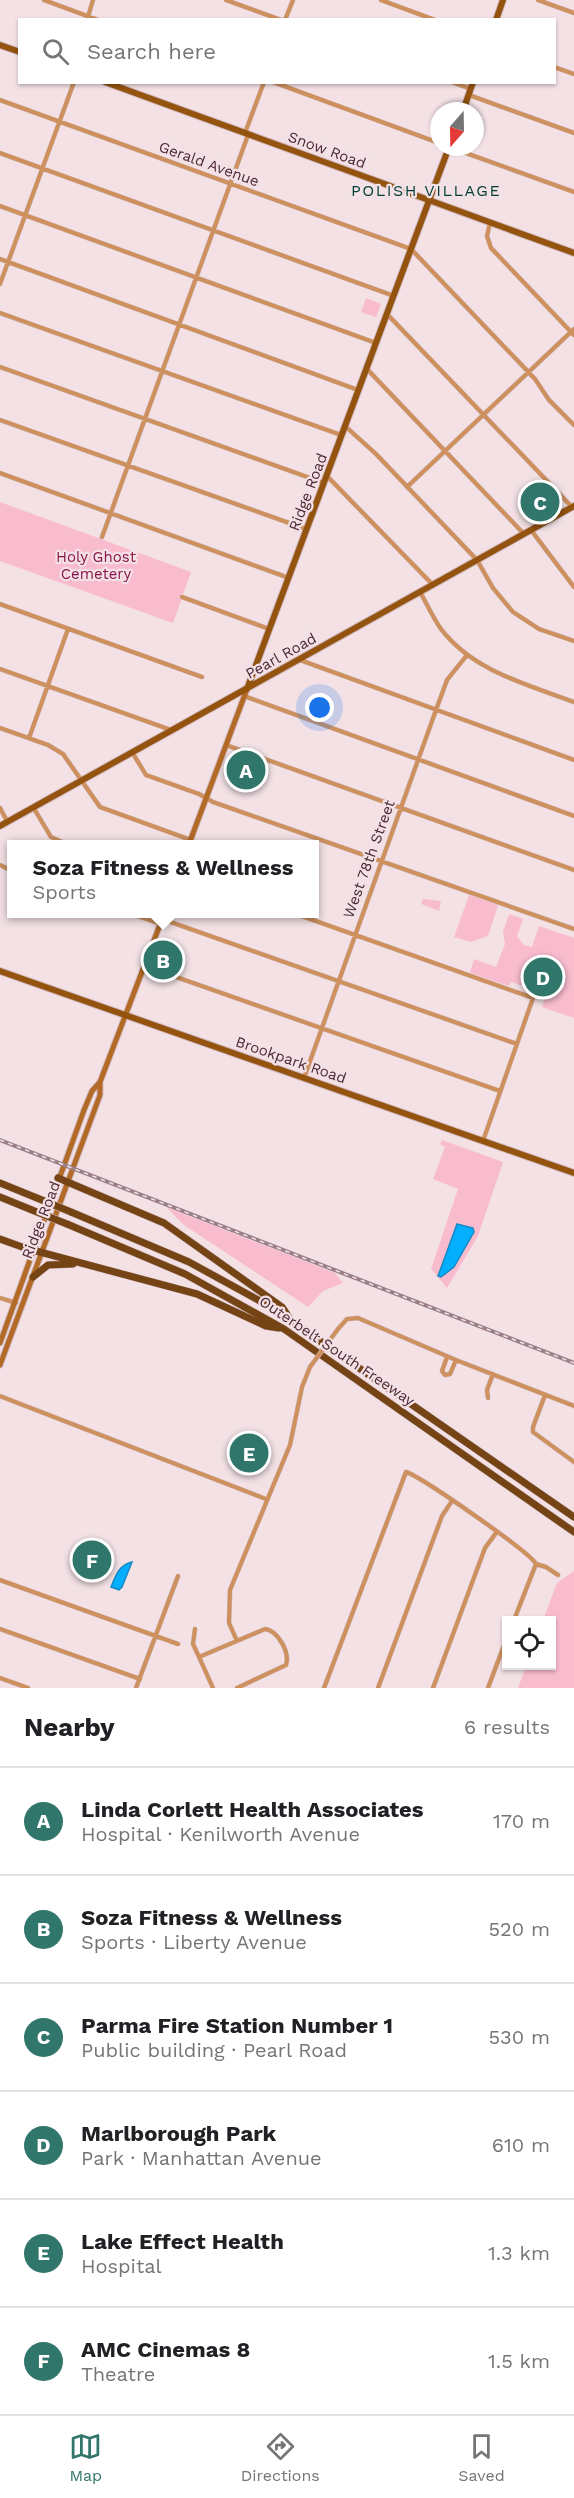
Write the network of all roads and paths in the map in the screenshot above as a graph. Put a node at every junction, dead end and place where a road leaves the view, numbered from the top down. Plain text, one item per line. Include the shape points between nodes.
1 (44, 0) edge
2 (93, 0) edge
3 (226, 0) edge
4 (292, 0) edge
5 (381, 0) edge
6 (503, 0) edge
7 (538, 0) edge
8 (574, 13) edge
9 (87, 18) edge
10 (276, 18) edge
11 (286, 18) edge
12 (430, 18) edge
13 (497, 18) edge
14 (0, 45) edge
15 (18, 51) edge
16 (556, 67) edge
17 (574, 74) edge
18 (73, 84) edge
19 (110, 84) edge
20 (263, 84) edge
21 (278, 84) edge
22 (471, 89) edge
23 (0, 100) edge
24 (60, 122) junction
25 (574, 133) edge
26 (247, 134) junction
27 (430, 140) edge
28 (0, 153) edge
29 (446, 156) edge
30 (474, 156) edge
31 (42, 168) junction
32 (231, 184) junction
33 (574, 192) edge
34 (429, 200) junction
35 (0, 206) edge
36 (25, 215) junction
37 (490, 222) junction
38 (214, 230) junction
39 (411, 249) junction
40 (574, 253) edge
41 (0, 259) edge
42 (8, 262) junction
43 (197, 277) junction
44 (0, 284) edge
45 (394, 296) junction
46 (0, 313) edge
47 (387, 314) junction
48 (179, 324) junction
49 (573, 332) edge
50 (376, 343) junction
51 (0, 367) edge
52 (366, 369) junction
53 (528, 370) junction
54 (162, 372) junction
55 (358, 390) junction
56 (483, 414) junction
57 (145, 419) junction
58 (0, 420) edge
59 (574, 425) edge
60 (345, 426) junction
61 (342, 436) junction
62 (444, 449) junction
63 (128, 466) junction
64 (0, 473) edge
65 (327, 476) junction
66 (324, 483) junction
67 (407, 486) junction
68 (573, 507) edge
69 (110, 513) junction
70 (306, 529) junction
71 (531, 530) junction
72 (524, 534) junction
73 (102, 537) dead end
74 (477, 560) junction
75 (289, 578) junction
76 (433, 585) junction
77 (574, 587) edge
78 (420, 592) junction
79 (182, 597) dead end
80 (0, 604) edge
81 (68, 629) junction
82 (269, 629) junction
83 (574, 641) edge
84 (467, 655) junction
85 (299, 659) junction
86 (0, 669) edge
87 (202, 677) dead end
88 (48, 686) junction
89 (245, 693) junction
90 (574, 702) edge
91 (435, 710) junction
92 (0, 728) edge
93 (173, 731) junction
94 (28, 738) junction
95 (226, 745) junction
96 (132, 752) junction
97 (418, 759) junction
98 (574, 760) edge
99 (83, 780) junction
100 (206, 799) junction
101 (33, 807) junction
102 (0, 808) edge
103 (400, 808) junction
104 (574, 816) edge
105 (7, 822) junction
106 (0, 826) edge
107 (59, 840) edge
108 (185, 840) edge
109 (191, 840) edge
110 (381, 861) junction
111 (574, 870) edge
112 (308, 918) edge
113 (163, 919) edge
114 (574, 929) edge
115 (354, 934) junction
116 (145, 966) junction
117 (0, 971) edge
118 (339, 981) junction
119 (126, 1015) junction
120 (322, 1028) junction
121 (517, 1044) junction
122 (304, 1078) junction
123 (100, 1082) junction
124 (500, 1091) junction
125 (483, 1141) junction
126 (574, 1173) edge
127 (58, 1178) junction
128 (68, 1182) junction
129 (0, 1183) edge
130 (0, 1197) edge
131 (0, 1239) edge
132 (32, 1250) junction
133 (42, 1252) junction
134 (99, 1267) junction
135 (33, 1277) junction
136 (0, 1298) edge
137 (14, 1302) junction
138 (22, 1305) junction
139 (291, 1321) junction
140 (284, 1329) junction
141 (2, 1345) edge
142 (447, 1357) junction
143 (456, 1360) junction
144 (0, 1365) edge
145 (493, 1374) junction
146 (545, 1395) junction
147 (0, 1396) edge
148 (488, 1398) dead end
149 (574, 1406) edge
150 (574, 1462) edge
151 (267, 1499) junction
152 (452, 1501) junction
153 (574, 1517) edge
154 (574, 1532) edge
155 (496, 1533) junction
156 (536, 1564) junction
157 (558, 1575) dead end
158 (178, 1576) dead end
159 (0, 1580) edge
160 (516, 1616) edge
161 (0, 1629) edge
162 (195, 1629) dead end
163 (156, 1636) junction
164 (237, 1641) junction
165 (178, 1644) dead end
166 (502, 1653) edge
167 (199, 1657) junction
168 (0, 1678) edge
169 (140, 1679) junction
170 (28, 1688) edge
171 (136, 1688) edge
172 (213, 1688) edge
173 (237, 1688) edge
174 (324, 1688) edge
175 (378, 1688) edge
176 (433, 1688) edge
177 (488, 1688) edge

1 - 9 street
2 - 9 street
3 - 10 street
4 - 11 street
5 - 12 street
6 - 13 main road
7 - 8 street
14 - 15 main road
16 - 17 street
18 - 24 street
19 - 26 main road, Snow Road
20 - 26 street
21 - 27 street
22 - 25 street
23 - 24 street, Gerald Avenue
24 - 31 street
24 - 32 street, Gerald Avenue
26 - 32 street
26 - 34 main road, Snow Road
28 - 31 street
29 - 34 main road, Ridge Road
30 - 33 street
31 - 36 street
31 - 38 street
32 - 38 street
32 - 39 street, Gerald Avenue
34 - 37 main road, Snow Road
34 - 39 main road, Ridge Road
35 - 36 street
36 - 42 street
36 - 43 street
37 - 40 main road, Snow Road
37 - 49 street via 487,236 491,248
38 - 43 street
38 - 45 street
39 - 45 main road, Ridge Road
39 - 53 street
41 - 42 street
42 - 44 street
42 - 48 street
43 - 48 street
43 - 50 street
45 - 47 main road, Ridge Road
46 - 54 street
47 - 50 main road, Ridge Road
47 - 56 street
48 - 54 street
48 - 55 street
49 - 53 street
50 - 52 main road, Ridge Road
51 - 57 street
52 - 55 main road, Ridge Road
52 - 62 street
53 - 56 street
53 - 59 street via 549,400
54 - 57 street
54 - 61 street
55 - 60 main road, Ridge Road
56 - 62 street
56 - 68 street
57 - 63 street
57 - 66 street
58 - 63 street
60 - 61 main road, Ridge Road
60 - 67 street
61 - 65 main road, Ridge Road
62 - 67 street
62 - 72 street
63 - 69 street
63 - 70 street
64 - 69 street
65 - 66 main road, Ridge Road
65 - 76 street
66 - 70 main road, Ridge Road
67 - 74 street
68 - 71 main road, Pearl Road
69 - 73 street
69 - 75 street
70 - 75 main road, Ridge Road
71 - 72 main road, Pearl Road
71 - 77 street
72 - 74 main road, Pearl Road
74 - 76 main road, Pearl Road
74 - 83 street via 513,612 539,629
75 - 82 main road, Ridge Road
76 - 78 main road, Pearl Road
78 - 84 street via 440,628
78 - 85 main road, Pearl Road
79 - 82 street
80 - 81 street
81 - 87 street
81 - 88 street
82 - 89 main road, Ridge Road
84 - 90 street via 499,674
84 - 91 street, West 78th Street via 447,680
85 - 89 main road, Pearl Road
85 - 91 street
86 - 88 street
88 - 93 street
88 - 94 street
89 - 93 main road, Pearl Road
89 - 95 main road, Ridge Road
89 - 97 street
91 - 97 street, West 78th Street
91 - 98 street
92 - 94 street
93 - 96 main road, Pearl Road
94 - 99 street via 63,754
95 - 100 main road, Ridge Road
95 - 103 street
96 - 99 main road, Pearl Road
96 - 100 street via 146,774
97 - 103 street, West 78th Street
97 - 104 street
99 - 101 main road, Pearl Road
99 - 108 street via 101,808
100 - 109 main road, Ridge Road
100 - 110 street
101 - 105 main road, Pearl Road
101 - 107 street via 49,835
102 - 105 street
103 - 110 street, West 78th Street
103 - 111 street
105 - 106 main road, Pearl Road
110 - 114 street
110 - 115 street, West 78th Street
112 - 115 street
113 - 116 main road, Ridge Road
113 - 118 street
115 - 118 street, West 78th Street
115 - 121 street via 533,998
116 - 119 main road, Ridge Road
116 - 120 street
117 - 119 main road, Brookpark Road
118 - 120 street, West 78th Street
118 - 121 street
119 - 122 main road, Brookpark Road
119 - 123 main road, Ridge Road
120 - 122 street, West 78th Street
120 - 124 street
121 - 124 street
122 - 125 main road, Brookpark Road
123 - 127 main road, Ridge Road via 92,1091
123 - 128 main road, Ridge Road via 100,1095
124 - 125 street
125 - 126 main road, Brookpark Road
127 - 128 highway
127 - 132 main road, Ridge Road
128 - 133 main road, Ridge Road
128 - 139 highway via 164,1223 282,1307
129 - 139 highway, Outerbelt South Freeway, bridge via 189,1262
130 - 140 highway, Outerbelt South Freeway, bridge via 169,1266
131 - 132 highway
132 - 133 highway
132 - 137 main road, Ridge Road
133 - 134 highway
133 - 135 main road, Ridge Road
134 - 135 highway via 56,1262
134 - 140 highway via 204,1296 266,1326
135 - 138 main road, Ridge Road
136 - 137 street
137 - 138 street
137 - 141 main road, Ridge Road
138 - 141 main road, Ridge Road
139 - 153 highway, Outerbelt South Freeway
140 - 154 highway, Outerbelt South Freeway
141 - 144 main road, Ridge Road
142 - 143 street
142 - 143 street via 442,1371 445,1375 450,1374
142 - 151 street, bridge via 355,1317 345,1320 310,1367 290,1445
143 - 145 street
145 - 146 street
145 - 148 street
146 - 149 street
146 - 150 street via 533,1431
147 - 151 street
151 - 164 street via 228,1600 230,1626
152 - 155 street
152 - 174 street via 405,1472
152 - 175 street via 442,1516
155 - 156 street
155 - 176 street via 485,1548
156 - 157 street
156 - 160 street
158 - 163 street
159 - 163 street
161 - 169 street
162 - 167 street via 193,1644
163 - 165 street
163 - 169 street
164 - 167 street
164 - 173 street via 271,1630 288,1659 285,1665
166 - 177 street
167 - 172 street
168 - 170 street
169 - 171 street

